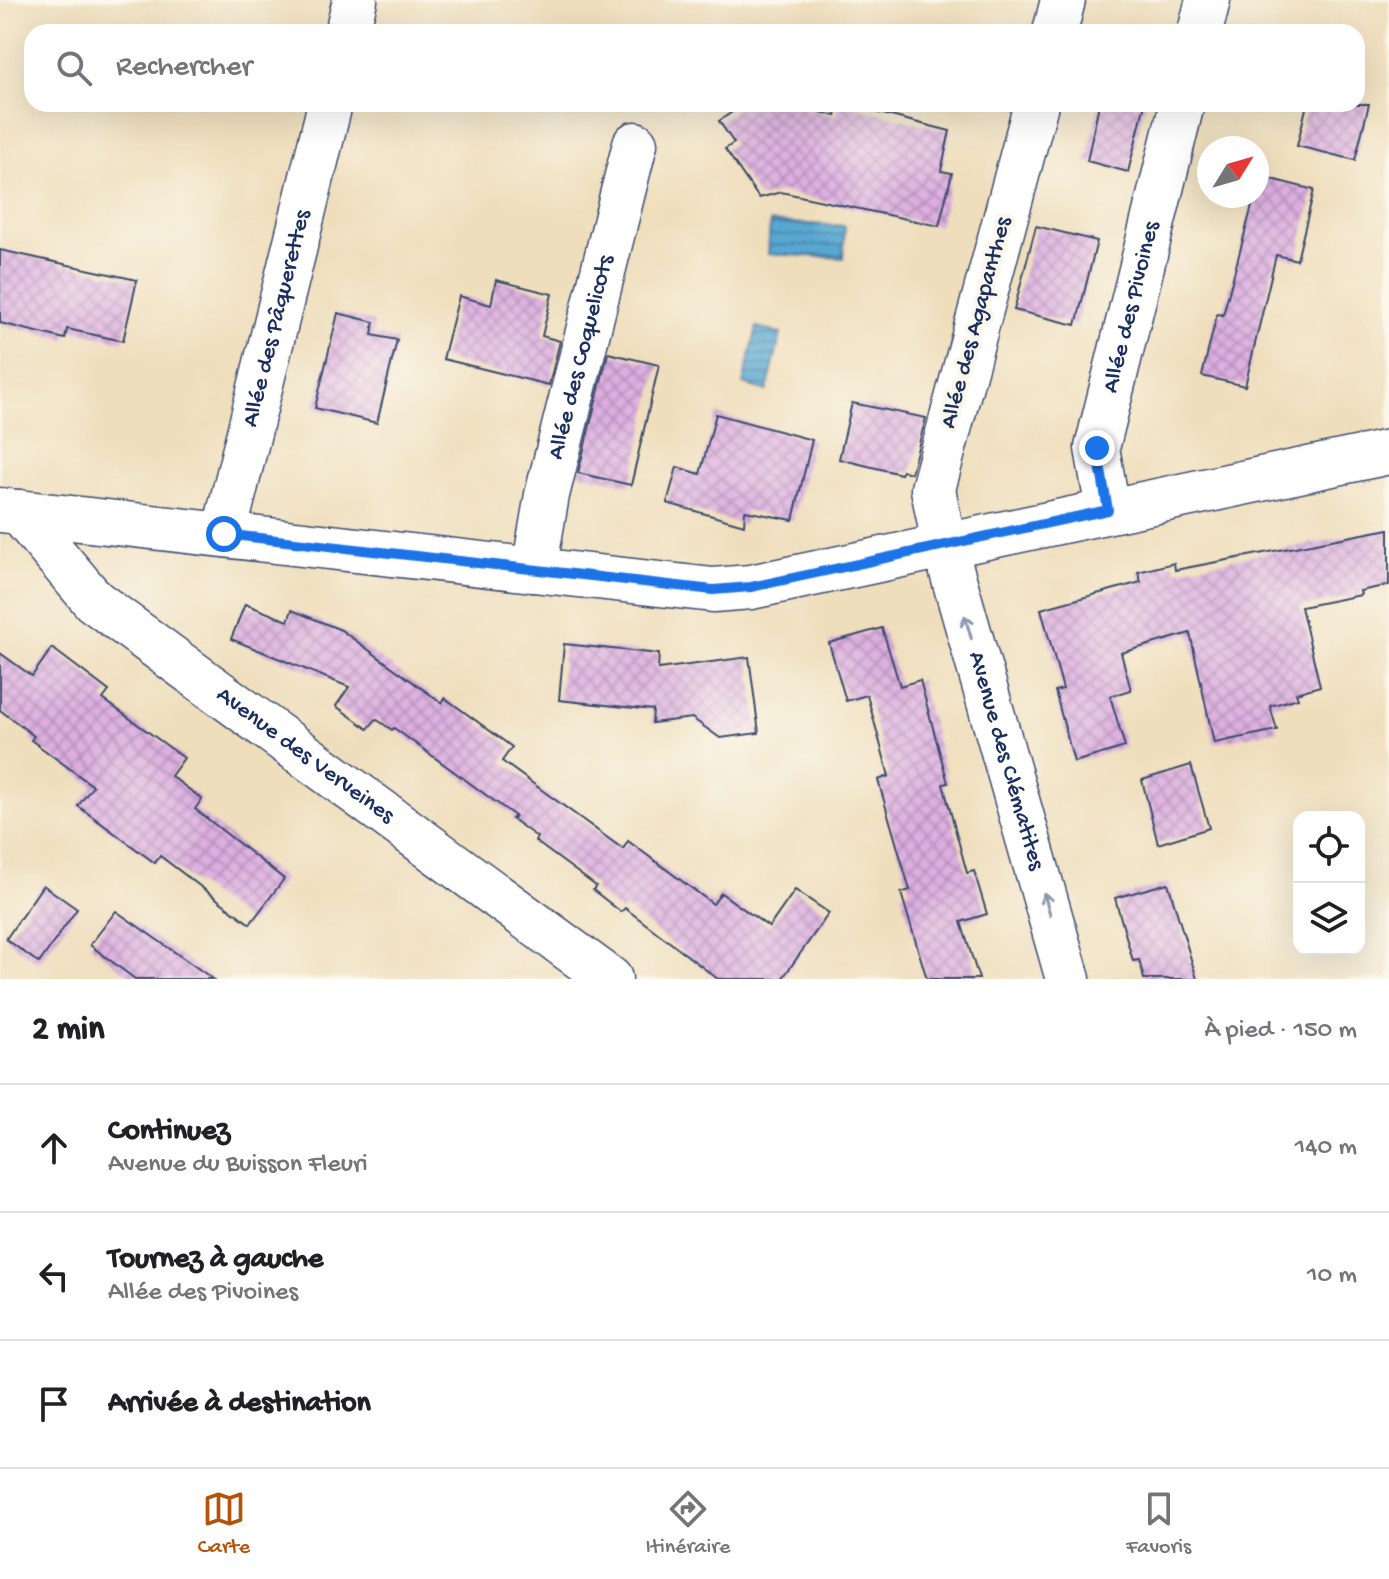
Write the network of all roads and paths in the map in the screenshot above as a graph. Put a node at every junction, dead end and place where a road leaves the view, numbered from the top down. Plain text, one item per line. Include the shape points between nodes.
1 (355, 0) edge
2 (1063, 0) edge
3 (1208, 0) edge
4 (349, 24) edge
5 (1057, 24) edge
6 (1202, 24) edge
7 (328, 112) edge
8 (1034, 112) edge
9 (1180, 112) edge
10 (635, 144) dead end
11 (1389, 452) edge
12 (1108, 510) junction
13 (9, 511) edge
14 (224, 534) junction
15 (944, 544) junction
16 (534, 570) junction
17 (610, 979) edge
18 (1068, 979) edge

1 - 4 street
2 - 5 street
3 - 6 street
7 - 14 street, Allée des Pâquerettes
8 - 15 street, Allée des Agapanthes via 933,489
9 - 12 street, Allée des Pivoines via 1097,448
10 - 16 street, Allée des Coquelicots via 547,495
11 - 12 street
12 - 15 street
13 - 14 street
13 - 17 street, Avenue des Verveines via 94,601
14 - 16 street
15 - 16 street via 751,587 713,590
18 -> 15 street, Avenue des Clématites

